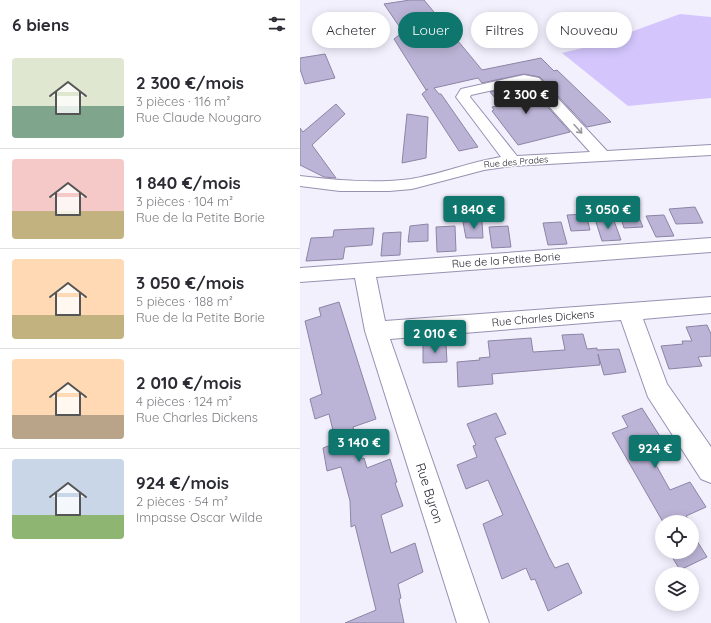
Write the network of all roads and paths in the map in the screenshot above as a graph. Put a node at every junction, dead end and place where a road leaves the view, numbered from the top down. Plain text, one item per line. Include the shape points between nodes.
1 (711, 150) edge
2 (603, 156) junction
3 (512, 161) junction
4 (300, 181) edge
5 (711, 245) edge
6 (364, 271) junction
7 (300, 275) edge
8 (711, 305) edge
9 (629, 311) junction
10 (376, 331) junction
11 (711, 470) edge
12 (473, 623) edge

1 - 2 street, Rue des Prades
2 - 3 street, Rue des Prades
3 -> 2 street via 463,97 466,92 524,79 534,81
3 - 4 street, Rue des Prades via 482,165 418,182 388,186 340,186
5 - 6 street, Rue de la Petite Borie
6 - 7 street, Rue de la Petite Borie
6 - 10 street, Rue Byron
8 - 9 street, Rue Charles Dickens
9 - 10 street, Rue Charles Dickens
9 - 11 street via 657,390
10 - 12 street, Rue Byron

